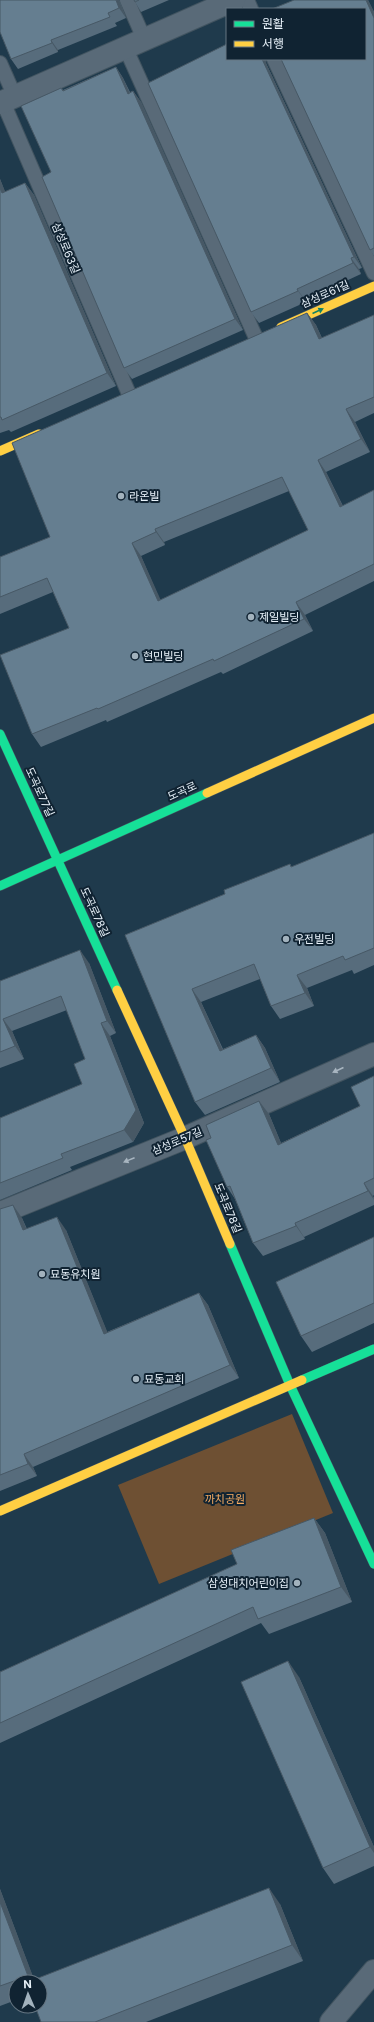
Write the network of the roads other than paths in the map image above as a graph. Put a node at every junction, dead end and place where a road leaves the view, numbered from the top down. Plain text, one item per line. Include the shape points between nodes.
1 (127, 0) edge
2 (234, 0) edge
3 (136, 45) junction
4 (274, 60) edge
5 (0, 63) edge
6 (6, 101) edge
7 (374, 273) edge
8 (374, 286) edge
9 (260, 337) joint
10 (129, 394) edge
11 (50, 429) edge
12 (0, 451) edge
13 (374, 718) edge
14 (0, 734) edge
15 (58, 861) junction
16 (0, 886) edge
17 (374, 1054) edge
18 (185, 1138) junction
19 (0, 1213) edge
20 (374, 1349) edge
21 (290, 1384) junction
22 (0, 1511) edge
23 (374, 1564) edge
24 (374, 1970) edge
25 (331, 2022) edge

1 - 3 lane
2 - 3 street
3 - 6 street
3 - 9 lane
4 - 7 lane
5 - 6 lane, 삼성로63길
6 - 10 lane, 삼성로63길
9 -> 8 street, 삼성로61길
11 - 12 street
13 - 15 street, 도곡로
14 - 15 street, 도곡로77길
15 - 16 street, 도곡로
15 - 18 street, 도곡로78길
17 -> 18 street, 삼성로57길
18 -> 19 street, 삼성로57길
18 - 21 street, 도곡로78길
20 - 21 street
21 - 22 street
21 - 23 street, 도곡로78길
24 - 25 street

